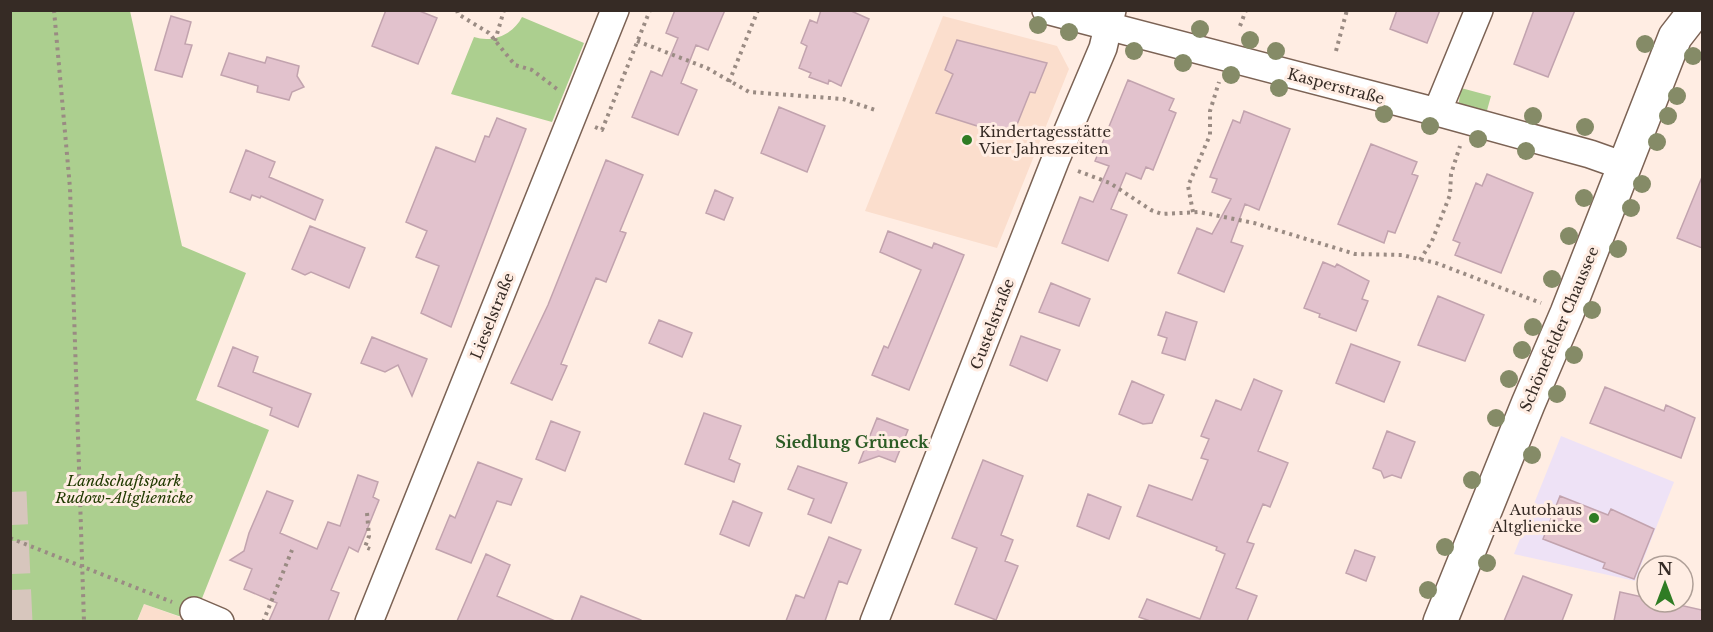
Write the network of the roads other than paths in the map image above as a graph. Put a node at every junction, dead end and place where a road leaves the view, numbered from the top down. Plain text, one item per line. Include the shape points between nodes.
1 (1046, 10) edge
2 (1479, 10) edge
3 (1696, 10) edge
4 (1110, 19) edge
5 (612, 20) edge
6 (1672, 24) edge
7 (1437, 112) junction
8 (1624, 166) junction
9 (195, 611) road end
10 (220, 621) edge
11 (369, 621) edge
12 (874, 621) edge
13 (1440, 621) edge

1 - 4 street, Kasperstraße
2 - 7 street
3 - 6 main road, Schönefelder Chaussee
4 - 7 street, Kasperstraße
4 - 12 street, Gustelstraße via 1103,48
5 - 11 street, Lieselstraße
6 - 8 main road, Schönefelder Chaussee
7 - 8 street, Kasperstraße
8 - 13 main road, Schönefelder Chaussee
9 - 10 street

